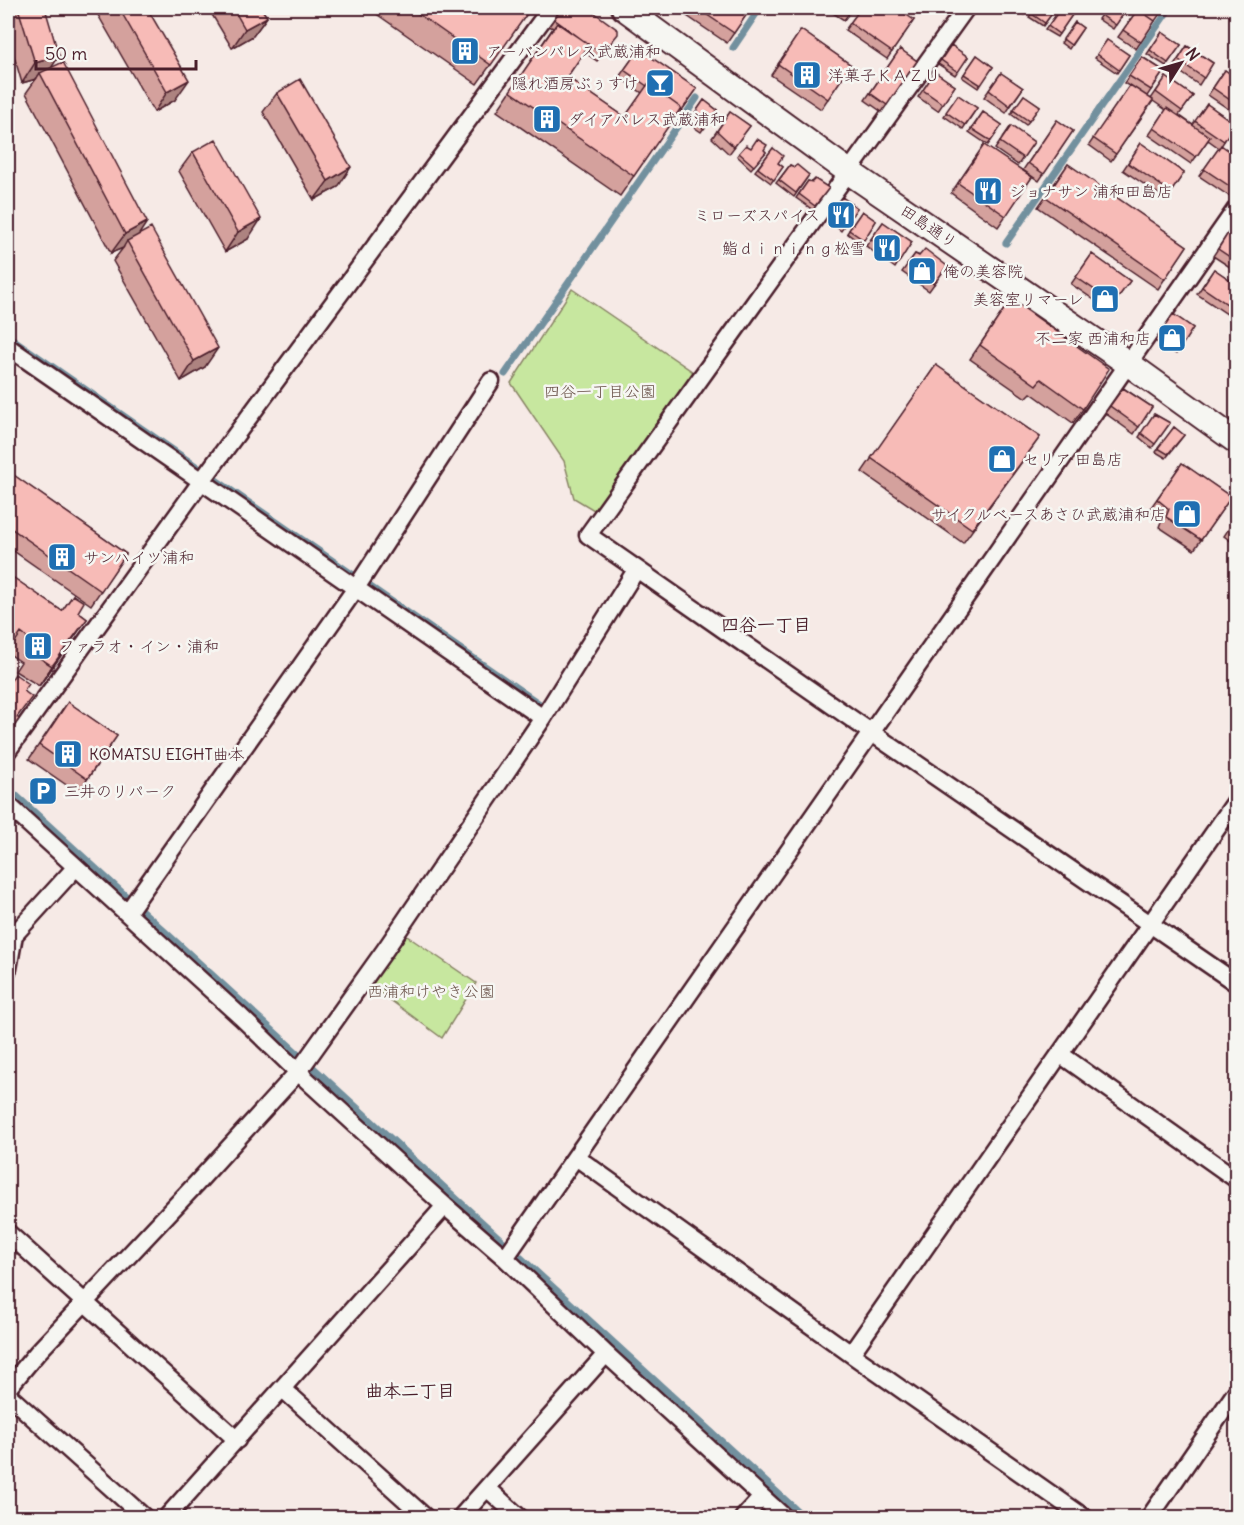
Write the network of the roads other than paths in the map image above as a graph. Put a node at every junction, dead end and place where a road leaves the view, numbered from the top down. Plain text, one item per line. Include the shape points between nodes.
1 (551, 8) edge
2 (624, 8) edge
3 (966, 8) edge
4 (849, 172) junction
5 (1236, 209) edge
6 (8, 347) edge
7 (1129, 364) junction
8 (491, 381) dead end
9 (1236, 441) edge
10 (201, 482) junction
11 (636, 570) junction
12 (356, 588) junction
13 (543, 718) junction
14 (872, 733) junction
15 (8, 750) edge
16 (1236, 801) edge
17 (8, 805) edge
18 (75, 868) junction
19 (127, 913) junction
20 (1151, 925) junction
21 (8, 969) edge
22 (1236, 983) edge
23 (1060, 1054) junction
24 (298, 1072) junction
25 (576, 1157) junction
26 (1236, 1179) edge
27 (445, 1206) junction
28 (8, 1233) edge
29 (505, 1258) junction
30 (84, 1303) junction
31 (606, 1354) junction
32 (851, 1354) junction
33 (8, 1388) edge
34 (283, 1389) junction
35 (1236, 1392) edge
36 (8, 1395) edge
37 (237, 1440) junction
38 (487, 1488) junction
39 (762, 1497) junction
40 (145, 1518) edge
41 (166, 1518) edge
42 (426, 1518) edge
43 (460, 1518) edge
44 (520, 1518) edge
45 (743, 1518) edge
46 (785, 1518) edge
47 (1085, 1518) edge
48 (1149, 1518) edge

1 - 10 street
2 - 4 street, 田島通り
3 - 4 street
4 - 7 street, 田島通り
4 - 11 street via 588,535
5 - 7 street
6 - 10 street
7 - 9 street, 田島通り
7 - 14 street
8 - 12 street
10 - 12 street
10 - 15 street
11 - 13 street
11 - 14 street
12 - 13 street
12 - 19 street
13 - 24 street
14 - 20 street
14 - 25 street
16 - 20 street
17 - 18 street
18 - 19 street
18 - 21 street via 14,935
19 - 24 street
20 - 22 street
20 - 23 street
23 - 26 street
23 - 32 street
24 - 27 street
24 - 30 street
25 - 29 street
25 - 32 street
27 - 29 street
27 - 34 street
28 - 30 street
29 - 31 street
30 - 33 street
30 - 37 street
31 - 38 street
31 - 39 street
32 - 47 street
34 - 37 street
34 - 42 street
35 - 48 street
36 - 40 street
37 - 41 street
38 - 43 street
38 - 44 street
39 - 45 street
39 - 46 street

